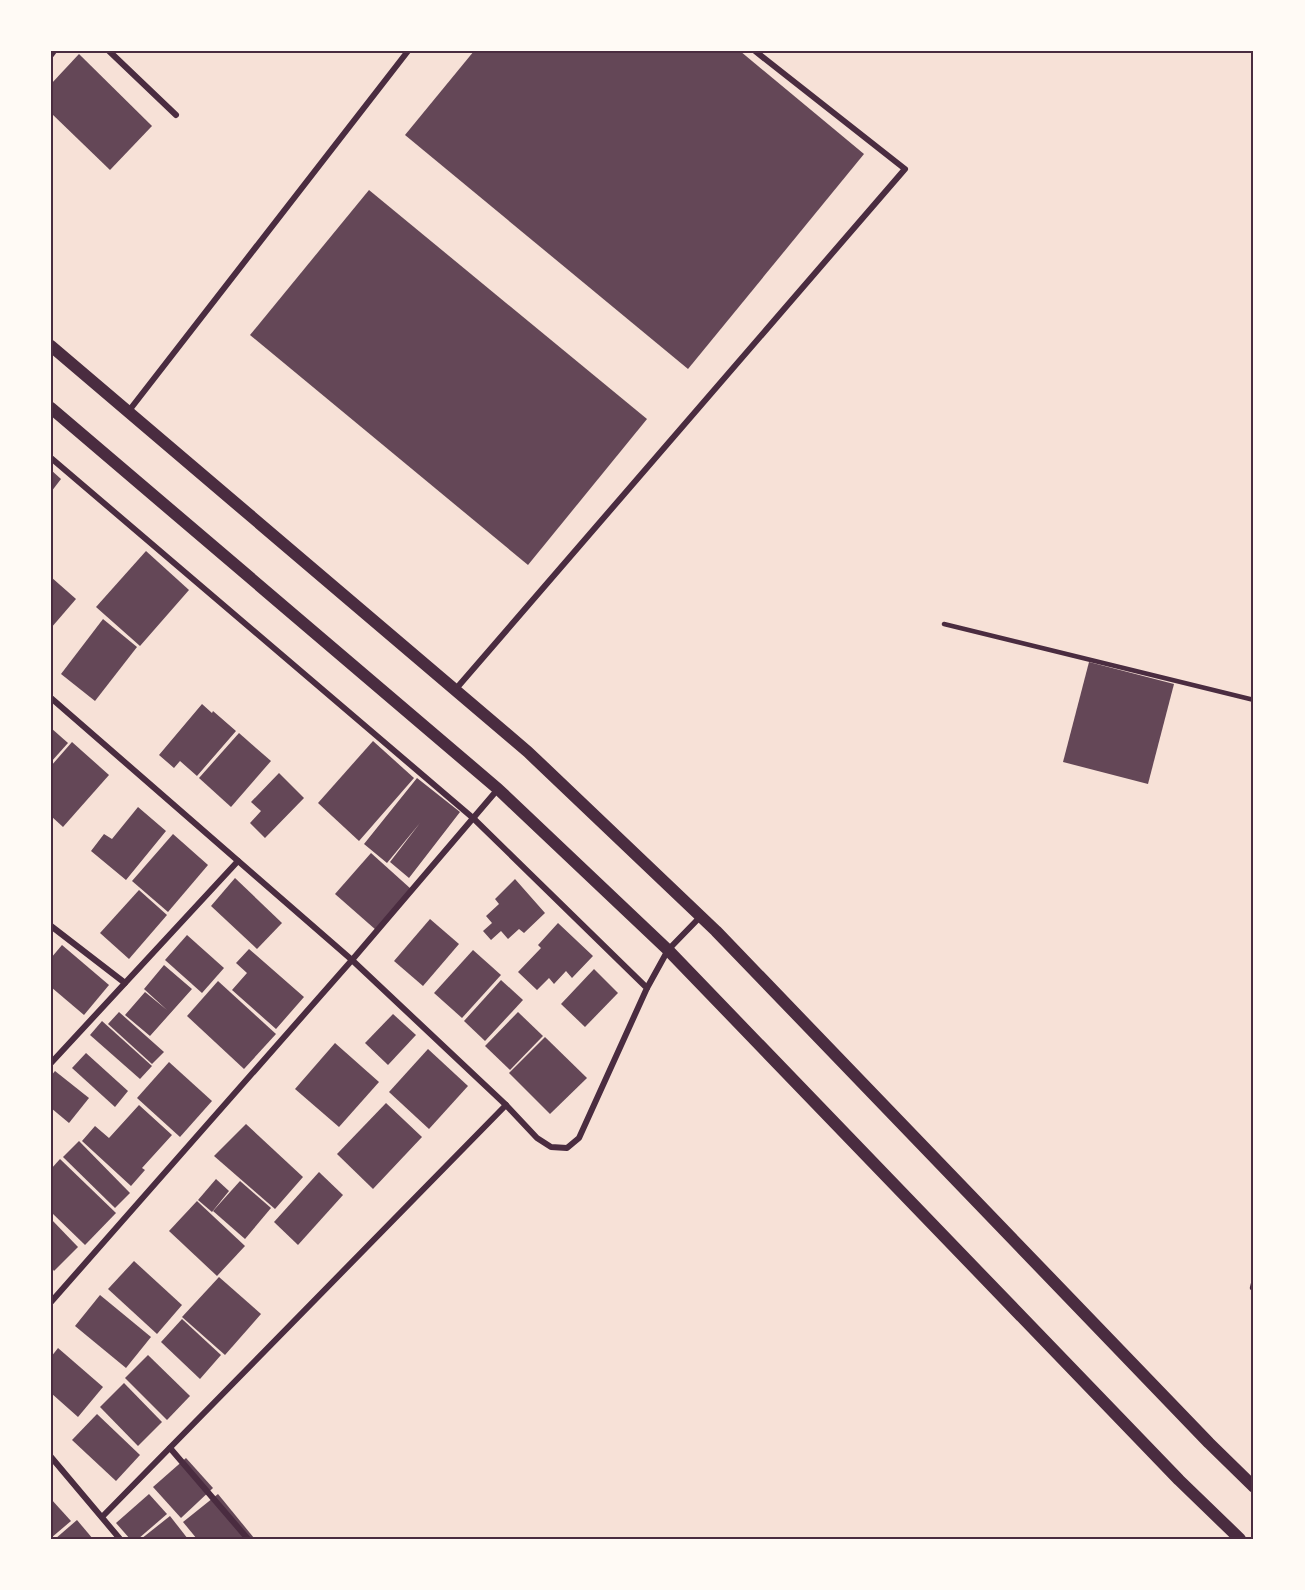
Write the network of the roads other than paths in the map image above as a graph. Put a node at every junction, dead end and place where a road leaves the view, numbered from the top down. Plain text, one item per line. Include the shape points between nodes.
1 (54, 51) edge
2 (109, 51) edge
3 (408, 51) edge
4 (755, 51) edge
5 (51, 55) edge
6 (176, 115) dead end
7 (51, 346) edge
8 (51, 408) edge
9 (128, 412) junction
10 (51, 458) edge
11 (944, 624) dead end
12 (455, 690) junction
13 (51, 698) edge
14 (1254, 700) edge
15 (498, 789) junction
16 (473, 818) junction
17 (238, 861) junction
18 (701, 916) junction
19 (51, 926) edge
20 (668, 950) junction
21 (352, 960) junction
22 (125, 982) junction
23 (647, 988) junction
24 (51, 1063) edge
25 (506, 1105) junction
26 (1254, 1280) edge
27 (1252, 1288) dead end
28 (51, 1302) edge
29 (170, 1448) junction
30 (51, 1457) edge
31 (1254, 1487) edge
32 (102, 1517) junction
33 (120, 1539) edge
34 (248, 1539) edge
35 (1240, 1539) edge

1 - 5 street
2 - 6 street
3 - 9 street
4 - 12 street via 905,169
7 - 9 main road
8 - 15 main road
9 - 12 main road
10 - 16 street
11 - 14 lane
12 - 18 main road via 528,752
13 - 17 street
15 - 16 street
15 - 20 main road
16 - 21 street
16 - 23 street
17 - 21 street
17 - 22 street
18 - 20 street
18 - 31 main road
19 - 22 street
20 - 23 street
20 - 35 main road
21 - 25 street
21 - 28 street
22 - 24 street
23 - 25 street via 579,1138 567,1148 551,1147 537,1138
25 - 29 street
26 - 27 lane
29 - 32 street
29 - 34 street
30 - 32 street
32 - 33 street

